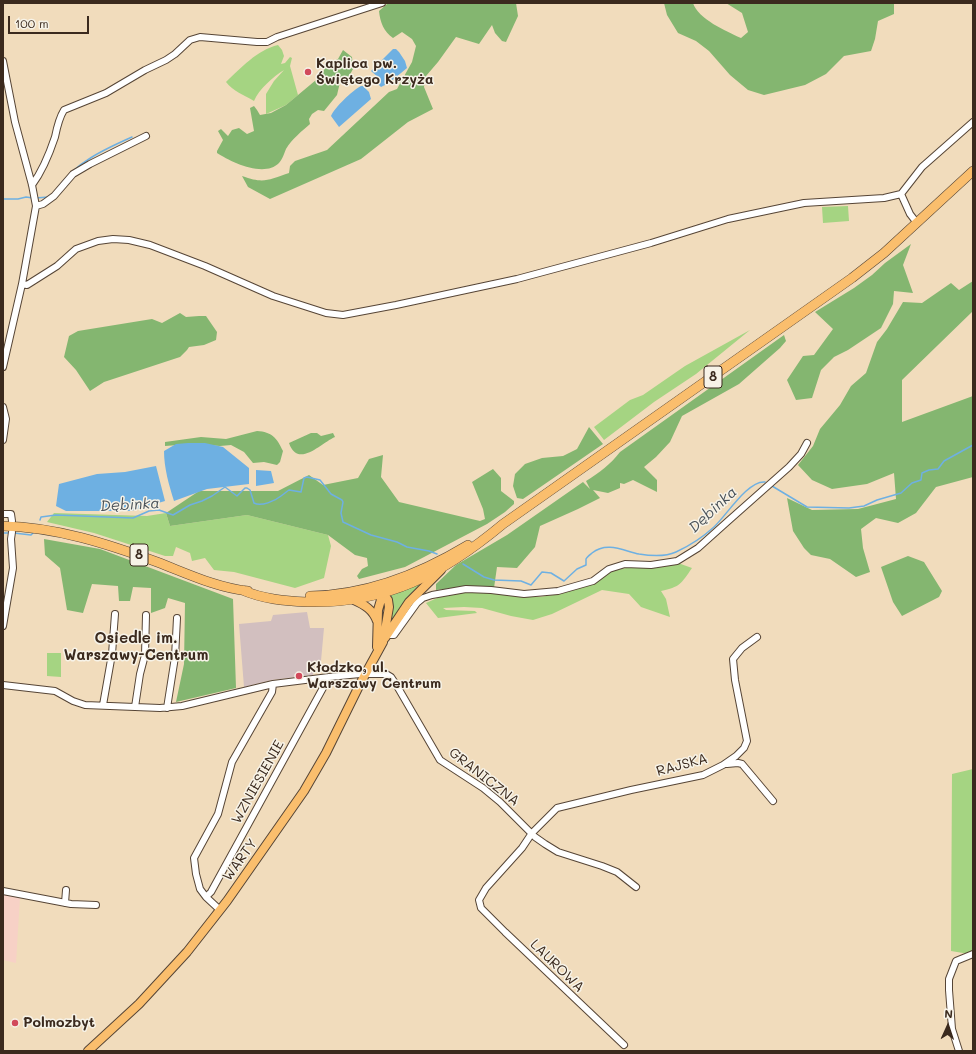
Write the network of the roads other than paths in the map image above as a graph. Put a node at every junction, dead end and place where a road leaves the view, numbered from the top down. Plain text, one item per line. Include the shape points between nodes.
1 (382, 3) edge
2 (3, 61) edge
3 (973, 122) edge
4 (146, 136) dead end
5 (973, 171) edge
6 (32, 185) junction
7 (901, 194) junction
8 (36, 206) junction
9 (917, 223) junction
10 (22, 284) junction
11 (3, 368) edge
12 (3, 407) edge
13 (3, 440) edge
14 (807, 443) dead end
15 (3, 514) edge
16 (12, 521) dead end
17 (3, 526) edge
18 (12, 532) dead end
19 (456, 556) junction
20 (442, 569) junction
21 (382, 589) junction
22 (270, 596) junction
23 (354, 600) junction
24 (115, 614) dead end
25 (146, 615) dead end
26 (177, 618) dead end
27 (378, 622) junction
28 (3, 626) edge
29 (757, 637) dead end
30 (385, 639) junction
31 (374, 656) junction
32 (365, 675) junction
33 (329, 677) junction
34 (273, 684) junction
35 (3, 685) edge
36 (103, 705) junction
37 (135, 707) junction
38 (167, 708) junction
39 (724, 765) junction
40 (773, 802) dead end
41 (532, 833) junction
42 (636, 887) dead end
43 (66, 890) dead end
44 (3, 891) edge
45 (206, 897) junction
46 (479, 900) joint
47 (68, 904) junction
48 (96, 906) dead end
49 (220, 910) junction
50 (973, 954) edge
51 (624, 1045) dead end
52 (88, 1051) edge
53 (959, 1051) edge

1 - 6 street via 267,42 200,37 190,40 166,60 106,93 64,110 51,146
2 - 6 street via 15,122
3 - 7 street via 922,168
4 - 8 street via 73,174 54,196
5 - 9 highway, 8
6 - 8 street
7 - 9 street
7 - 10 street via 884,198 791,205 728,219 651,244 517,279 343,315 326,313 273,296 205,266 150,245 129,240 113,239 89,243 76,249 28,286
8 - 10 street
9 - 19 highway, 8 via 852,278
10 - 11 street
12 - 13 street via 6,419
14 - 30 street via 801,454 788,467 698,548 677,561 651,565 625,564 608,569 593,581 558,591 524,594 466,589 432,595 423,598 394,635
15 - 16 street via 11,514
17 - 22 highway, 8 via 55,532 99,542 202,579
18 - 28 street via 10,539 13,568
19 - 20 highway, 8
19 - 21 highway, 8
20 - 21 highway, 8 via 413,582
20 - 30 main road via 408,602
21 - 22 highway, 8 via 331,595
21 - 23 highway, 8
21 - 27 main road, WARTY
21 - 30 main road, WARTY via 389,607
22 - 23 highway, 8 via 310,602
23 - 27 main road via 369,608
24 - 36 street via 112,654
25 - 37 street via 145,655
26 - 38 street via 175,657
27 - 31 main road, WARTY via 378,640
29 - 39 street, RAJSKA via 742,648 733,659 747,741 744,748
30 - 31 main road, WARTY
31 - 32 main road, WARTY
32 - 33 street
32 - 41 street, GRANICZNA via 386,674 391,677 440,760 483,788
32 - 49 main road, WARTY via 304,791
33 - 34 street
33 - 45 street, WZNIESIENIE
34 - 38 street
34 - 45 street via 272,692 232,762 218,814 194,858 198,884
35 - 36 street via 55,691 85,705
36 - 37 street
37 - 38 street
39 - 40 street via 738,762 742,764
39 - 41 street, RAJSKA via 703,775 557,808
41 - 42 street, GRANICZNA via 558,852 617,872
41 - 46 street, RAJSKA
43 - 47 street
44 - 47 street
45 - 49 street
46 - 51 street, LAUROWA via 481,908 505,932
47 - 48 street
49 - 52 main road, WARTY via 156,987
50 - 53 street via 956,961 949,979 952,1029

